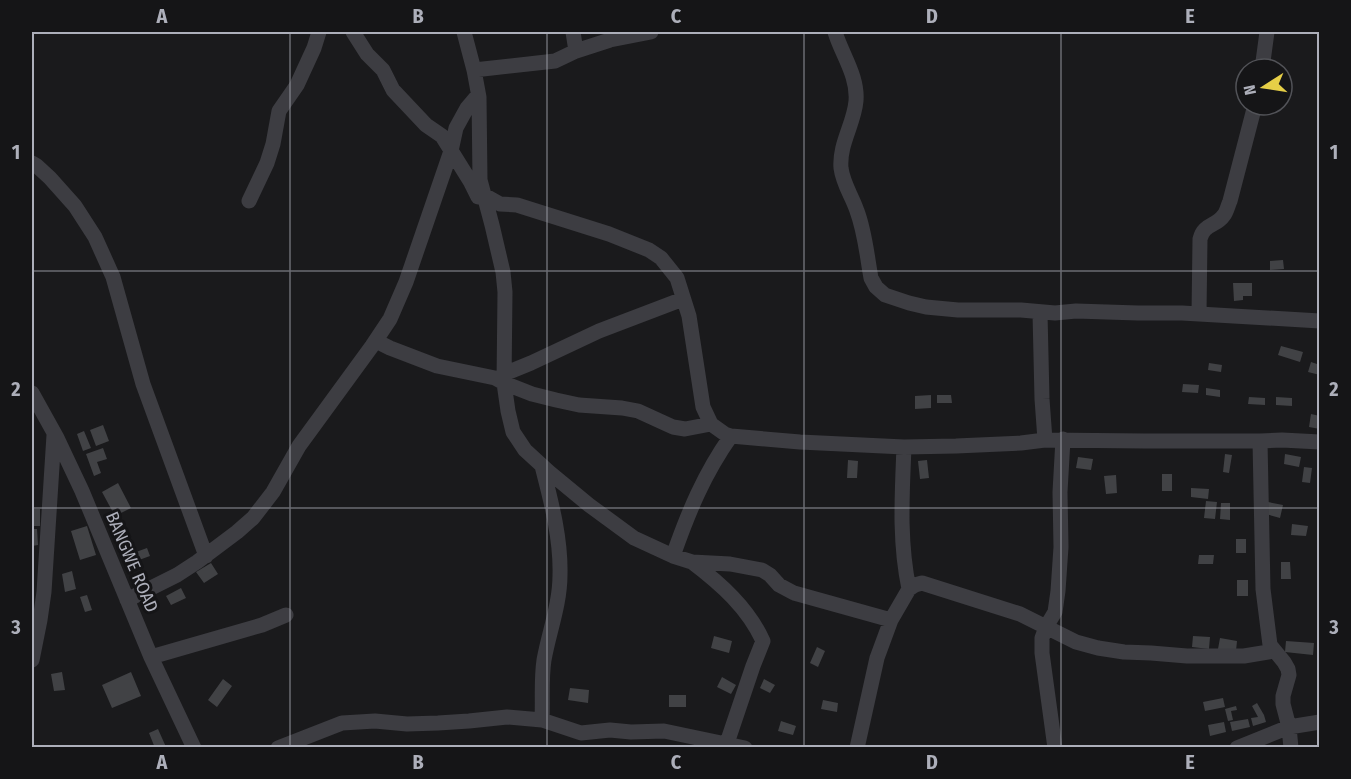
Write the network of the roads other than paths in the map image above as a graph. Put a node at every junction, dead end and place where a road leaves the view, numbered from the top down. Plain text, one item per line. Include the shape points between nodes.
1 (320, 32) edge
2 (353, 32) edge
3 (464, 32) edge
4 (573, 32) edge
5 (651, 32) edge
6 (835, 32) edge
7 (1267, 32) edge
8 (576, 51) junction
9 (1264, 57) edge
10 (474, 69) junction
11 (478, 95) junction
12 (1253, 117) edge
13 (451, 152) junction
14 (32, 163) edge
15 (470, 181) junction
16 (438, 188) junction
17 (484, 195) junction
18 (249, 201) dead end
19 (517, 205) junction
20 (492, 225) junction
21 (683, 299) junction
22 (1040, 313) junction
23 (1199, 314) junction
24 (1320, 321) edge
25 (376, 341) junction
26 (504, 379) junction
27 (32, 393) edge
28 (711, 424) junction
29 (55, 432) junction
30 (731, 436) junction
31 (1063, 439) junction
32 (1045, 440) junction
33 (1260, 441) junction
34 (1320, 442) edge
35 (904, 447) junction
36 (542, 466) junction
37 (206, 556) junction
38 (673, 556) junction
39 (692, 562) junction
40 (909, 589) junction
41 (127, 600) junction
42 (286, 615) dead end
43 (891, 620) junction
44 (1046, 627) junction
45 (1274, 651) junction
46 (151, 657) junction
47 (32, 660) edge
48 (542, 720) junction
49 (1320, 722) edge
50 (1289, 727) junction
51 (727, 744) junction
52 (194, 747) edge
53 (278, 747) edge
54 (745, 747) edge
55 (857, 747) edge
56 (1055, 747) edge
57 (1237, 747) edge
58 (1291, 747) edge

1 - 18 street via 297,85 279,111 267,163
2 - 13 street via 383,70 393,90 442,136
3 - 10 street
4 - 8 street
5 - 8 street
6 - 22 street via 856,94 841,166 860,219 876,287 885,295 926,307
7 - 9 street
8 - 10 street via 555,61
10 - 11 street
11 - 13 street via 456,129
11 - 17 street via 480,180
12 - 23 street via 1226,212 1201,233
13 - 15 street
13 - 16 street
14 - 37 street via 75,206 95,237 113,277 143,384
15 - 16 street
15 - 20 street
16 - 25 street via 406,282
17 - 19 street via 500,204
17 - 20 street
19 - 20 street via 507,209
19 - 21 street via 649,250 677,278
20 - 26 street via 505,292
21 - 26 street via 599,331
21 - 28 street via 703,407
22 - 23 street
22 - 32 street
23 - 24 street
25 - 26 street via 436,366
25 - 37 street via 299,446 267,501 253,518
26 - 28 street via 532,394 579,405 638,411 672,427
26 - 36 street via 513,432
27 - 29 street, BANGWE ROAD
28 - 30 street
29 - 41 street, BANGWE ROAD
29 - 47 street via 44,592
30 - 35 street
30 - 38 street via 701,483
31 - 32 street
31 - 33 street
31 - 44 street via 1058,591
32 - 35 street
33 - 34 street
33 - 45 street via 1263,589 1268,638
35 - 40 street via 901,530
36 - 38 street via 633,538
36 - 48 street via 554,517 560,576 544,661
37 - 41 street
38 - 39 street
39 - 43 street via 762,570 794,593
39 - 51 street via 740,605 763,641
40 - 43 street
40 - 44 street via 922,583 1020,614
41 - 46 street, BANGWE ROAD
42 - 46 street
43 - 55 street via 877,658
44 - 45 street via 1076,642 1124,652 1244,656
44 - 56 street via 1042,653
45 - 50 street via 1288,669 1283,704
46 - 52 street, BANGWE ROAD
48 - 51 street via 581,733 664,731
48 - 53 street via 507,717 407,724 351,722
49 - 50 street
50 - 57 street
50 - 58 street
51 - 54 street

